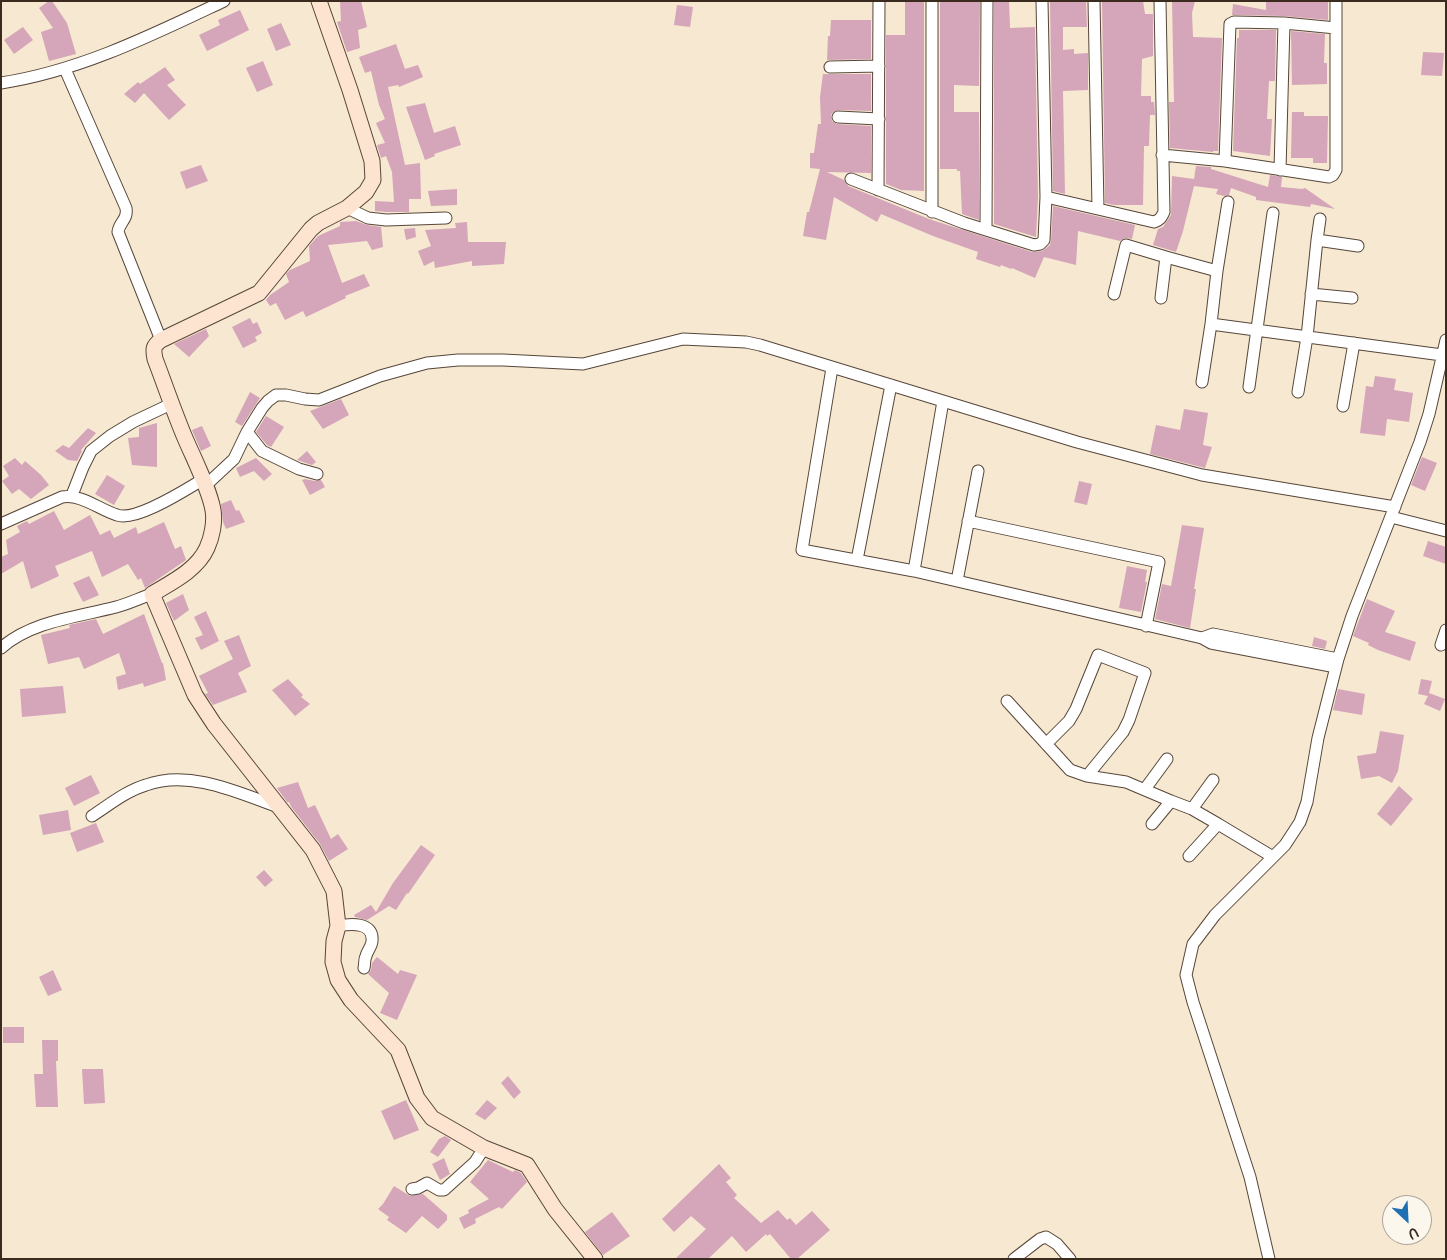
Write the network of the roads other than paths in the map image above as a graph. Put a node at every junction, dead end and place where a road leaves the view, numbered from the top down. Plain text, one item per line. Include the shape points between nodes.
1 (224, 1) edge
2 (319, 1) edge
3 (879, 1) edge
4 (932, 1) edge
5 (987, 1) edge
6 (1042, 1) edge
7 (1094, 1) edge
8 (1160, 1) edge
9 (1336, 1) edge
10 (1284, 23) junction
11 (1336, 28) junction
12 (879, 66) junction
13 (830, 67) dead end
14 (64, 69) junction
15 (1, 83) edge
16 (838, 117) dead end
17 (879, 119) junction
18 (1162, 155) junction
19 (1225, 160) junction
20 (1280, 170) junction
21 (851, 179) dead end
22 (878, 190) junction
23 (1046, 197) junction
24 (1228, 202) dead end
25 (347, 208) junction
26 (1098, 208) junction
27 (932, 212) junction
28 (1273, 213) dead end
29 (446, 218) dead end
30 (1320, 219) dead end
31 (986, 230) junction
32 (1317, 240) junction
33 (1358, 246) dead end
34 (1166, 257) junction
35 (1217, 271) junction
36 (1114, 294) dead end
37 (1312, 294) junction
38 (1161, 298) dead end
39 (1352, 298) dead end
40 (1211, 324) junction
41 (1257, 330) junction
42 (1307, 337) junction
43 (161, 340) junction
44 (1446, 340) edge
45 (1354, 343) junction
46 (1442, 355) junction
47 (832, 368) junction
48 (1202, 382) dead end
49 (891, 385) junction
50 (1249, 387) dead end
51 (1298, 392) dead end
52 (943, 401) junction
53 (171, 404) junction
54 (1343, 406) dead end
55 (247, 432) junction
56 (978, 472) dead end
57 (317, 474) dead end
58 (203, 483) junction
59 (72, 495) junction
60 (1393, 512) junction
61 (968, 521) junction
62 (1, 524) edge
63 (1446, 531) edge
64 (857, 560) junction
65 (914, 571) junction
66 (957, 580) junction
67 (152, 594) junction
68 (1146, 626) junction
69 (1446, 630) edge
70 (1441, 645) dead end
71 (1, 648) edge
72 (1337, 663) junction
73 (1007, 701) dead end
74 (1046, 744) junction
75 (1167, 760) dead end
76 (1087, 776) junction
77 (1213, 780) dead end
78 (1145, 789) junction
79 (1171, 801) junction
80 (281, 808) junction
81 (1192, 809) junction
82 (92, 816) dead end
83 (1152, 824) dead end
84 (1218, 824) junction
85 (1189, 856) dead end
86 (1273, 857) junction
87 (338, 926) junction
88 (364, 968) dead end
89 (484, 1148) junction
90 (412, 1189) dead end
91 (595, 1259) edge
92 (1014, 1259) edge
93 (1070, 1259) edge
94 (1269, 1259) edge

1 - 14 street via 148,37
2 - 25 street via 372,161 370,186
3 - 12 street
4 - 27 street
5 - 31 street
6 - 23 street
7 - 26 street
8 - 18 street
9 - 11 street
10 - 11 street
10 - 19 street via 1230,24
10 - 20 street
11 - 20 street via 1336,170 1328,177
12 - 13 street
12 - 17 street
14 - 15 street
14 - 43 street via 126,208 126,218 118,228 119,236
16 - 17 street
17 - 22 street
18 - 19 street
18 - 26 street via 1164,212 1160,220 1154,222
19 - 20 street
21 - 22 street
22 - 27 street
23 - 26 street
23 - 31 street via 1044,240 1040,244
24 - 35 street
25 - 29 street via 368,218 386,220
25 - 43 street via 311,228 259,293
27 - 31 street
28 - 41 street
30 - 32 street
32 - 33 street
32 - 37 street
34 - 35 street
34 - 36 street via 1126,245
34 - 38 street
35 - 40 street
37 - 39 street
37 - 42 street
40 - 41 street
40 - 48 street
41 - 42 street
41 - 50 street
42 - 45 street
42 - 51 street
43 - 53 street via 153,351
44 - 46 street
45 - 46 street
45 - 54 street
46 - 60 street via 1426,423
47 - 49 street
47 - 55 street via 746,342 683,339 583,364 503,360 427,363 380,376 319,400 276,395 268,400
47 - 64 street via 802,550
49 - 52 street
49 - 64 street
52 - 60 street via 1077,442 1202,475
52 - 65 street
53 - 58 street
53 - 59 street via 133,422 91,452
55 - 57 street via 262,451
55 - 58 street via 234,459
56 - 61 street
58 - 59 street via 127,517 117,516
58 - 67 street via 213,508 214,522 207,548 184,575
59 - 62 street
60 - 63 street
60 - 72 street
61 - 66 street
61 - 68 street via 1159,562
64 - 65 street
65 - 66 street
66 - 68 street
67 - 71 street via 25,632
67 - 80 street via 195,695
68 - 72 street via 1202,638 1213,634
69 - 70 street
72 - 86 street via 1318,738 1307,802 1294,834
73 - 74 street
74 - 76 street via 1070,770
74 - 76 street via 1069,721 1084,694 1098,655 1145,673 1126,726
75 - 78 street
76 - 78 street via 1126,782
77 - 81 street
78 - 79 street
79 - 81 street
79 - 83 street
80 - 82 street via 221,787 170,779 146,784
80 - 87 street via 313,850 334,891
81 - 84 street
84 - 85 street
84 - 86 street
86 - 94 street via 1215,915 1192,944 1186,975 1250,1177
87 - 88 street via 356,923 370,933 372,941
87 - 89 street via 332,962 338,980 351,1000 398,1050 426,1112
89 - 90 street via 475,1162 444,1190 427,1183
89 - 91 street via 527,1165 555,1209
92 - 93 street via 1040,1238 1046,1237

